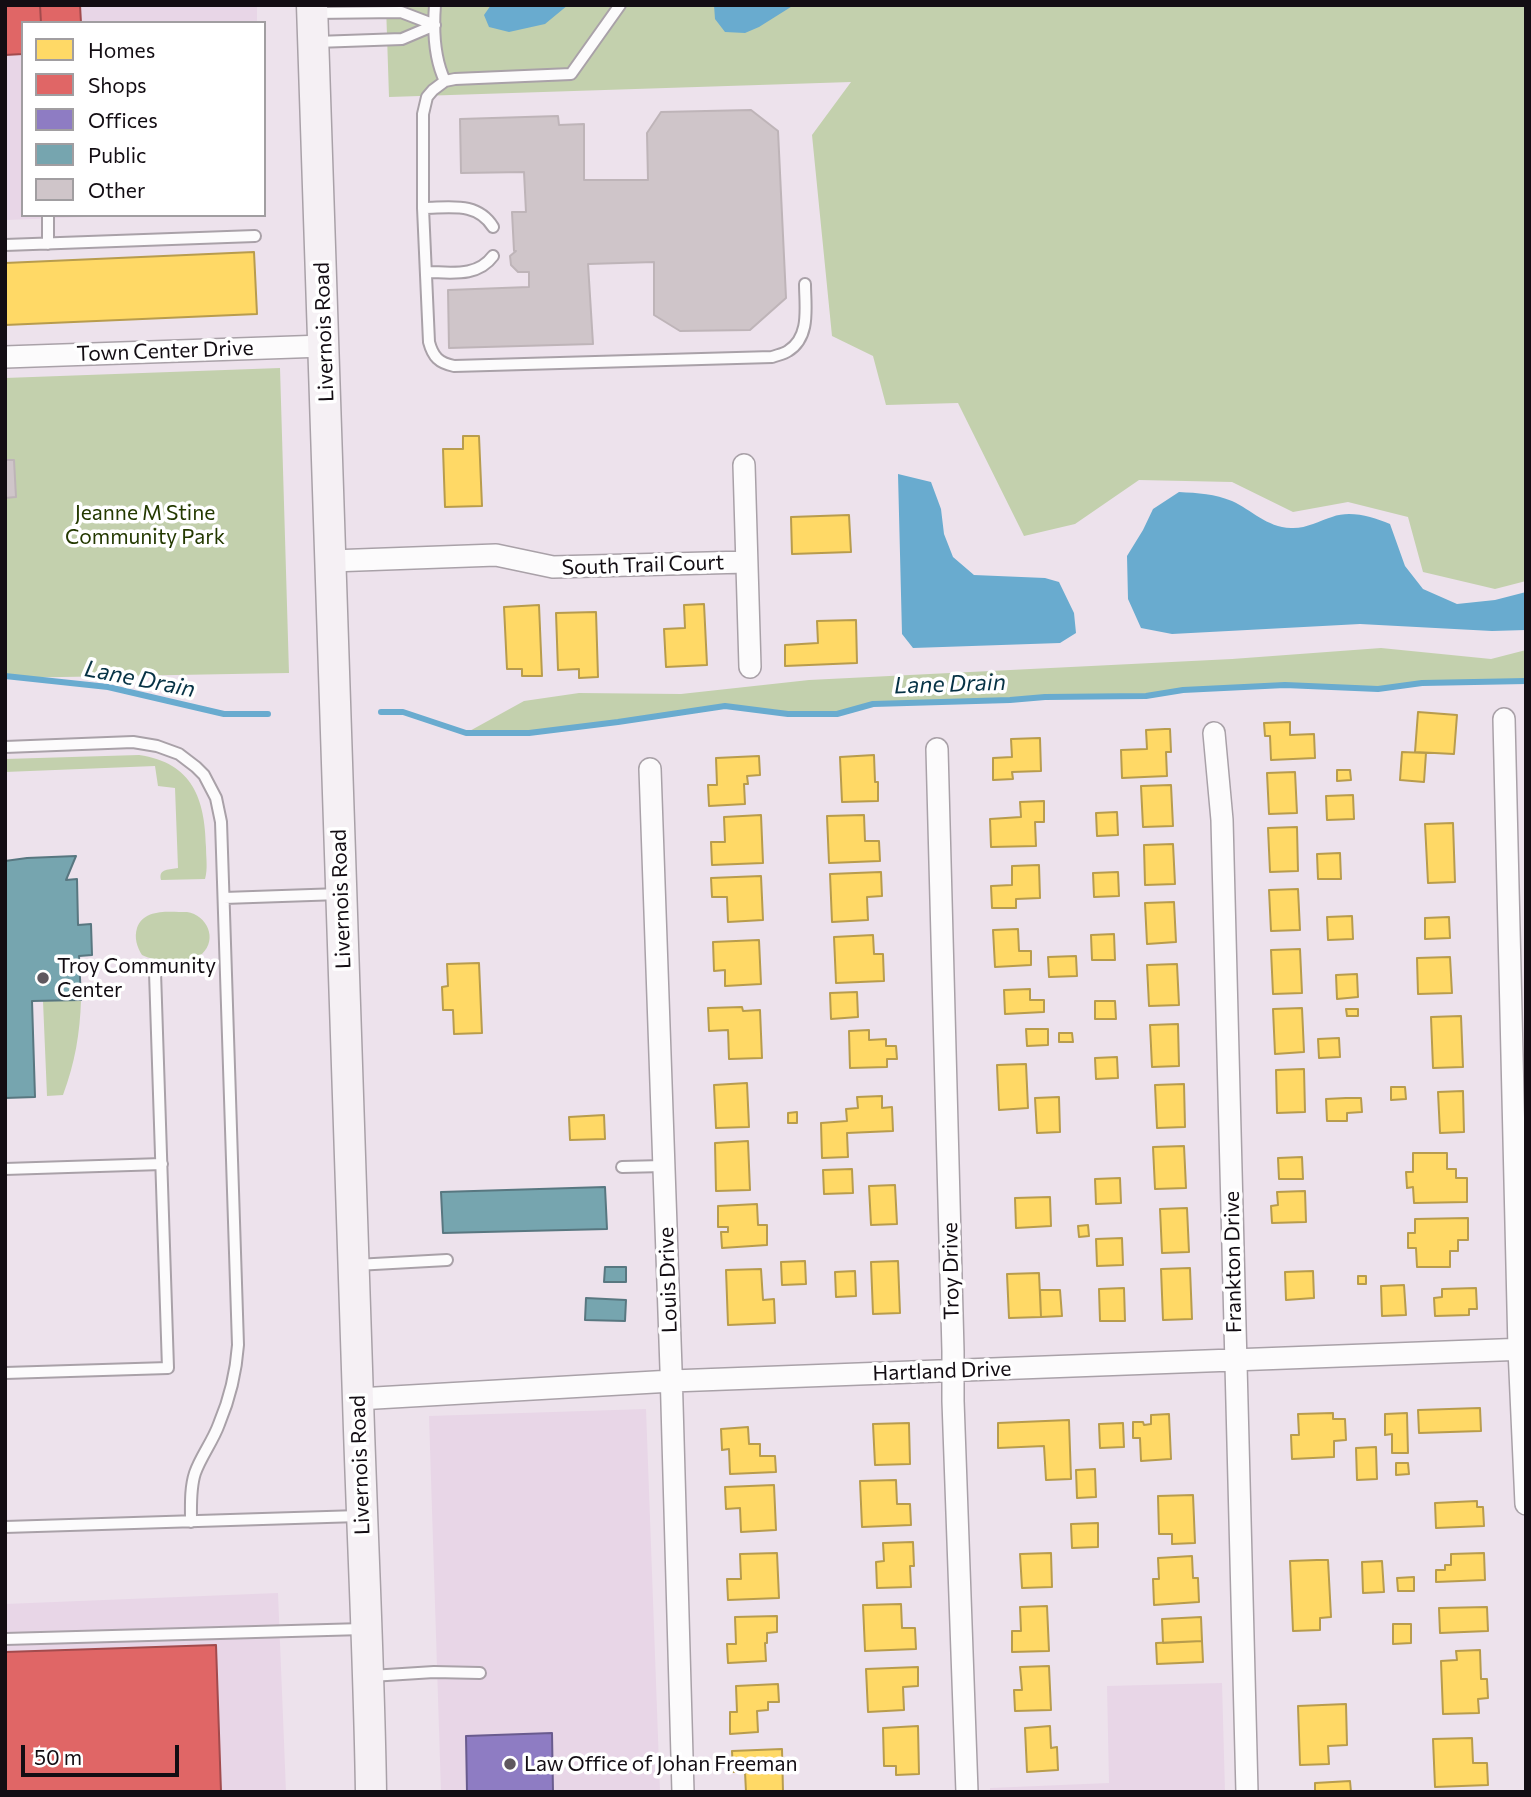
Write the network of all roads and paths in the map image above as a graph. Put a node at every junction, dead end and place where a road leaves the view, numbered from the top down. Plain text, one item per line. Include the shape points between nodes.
1 (435, 5) edge
2 (620, 5) edge
3 (313, 20) edge
4 (435, 25) junction
5 (445, 81) junction
6 (423, 208) junction
7 (48, 217) edge
8 (493, 227) dead end
9 (255, 236) dead end
10 (48, 244) junction
11 (5, 245) edge
12 (492, 257) dead end
13 (426, 272) junction
14 (805, 284) dead end
15 (324, 346) junction
16 (5, 357) edge
17 (744, 465) dead end
18 (331, 561) junction
19 (746, 562) junction
20 (750, 667) dead end
21 (1504, 719) dead end
22 (1214, 733) dead end
23 (5, 747) edge
24 (937, 749) dead end
25 (650, 769) dead end
26 (341, 894) junction
27 (224, 898) junction
28 (155, 972) dead end
29 (162, 1164) junction
30 (663, 1166) junction
31 (622, 1167) dead end
32 (5, 1170) edge
33 (447, 1259) dead end
34 (353, 1265) junction
35 (1523, 1349) edge
36 (1235, 1360) junction
37 (953, 1371) junction
38 (5, 1373) edge
39 (672, 1381) junction
40 (358, 1399) junction
41 (1526, 1504) edge
42 (362, 1516) junction
43 (191, 1522) junction
44 (5, 1527) edge
45 (366, 1629) junction
46 (5, 1639) edge
47 (480, 1673) dead end
48 (369, 1676) junction
49 (371, 1792) edge
50 (684, 1792) edge
51 (967, 1792) edge
52 (1247, 1792) edge

1 - 4 lane
2 - 5 lane via 572,74
3 - 4 lane via 401,12
3 - 4 lane via 402,39
3 - 15 main road, Livernois Road
4 - 5 lane via 438,63
5 - 6 lane via 433,90 423,114
6 - 8 lane via 476,210
6 - 13 lane
7 - 10 lane
9 - 10 lane
10 - 11 lane
12 - 13 lane via 488,264 469,272
13 - 14 lane via 429,342 436,359 454,366 772,357 788,351 804,331
15 - 16 street, Town Center Drive
15 - 18 main road, Livernois Road
17 - 19 street, South Trail Court
18 - 19 street, South Trail Court via 496,555 553,567
18 - 26 main road, Livernois Road
19 - 20 street, South Trail Court
21 - 35 street
22 - 36 street, Frankton Drive via 1222,820
23 - 27 lane via 133,742 157,746 188,760 211,786 219,810
24 - 37 street, Troy Drive
25 - 30 street, Louis Drive
26 - 27 lane
26 - 34 main road, Livernois Road
27 - 43 lane via 238,1345 227,1404 194,1476
28 - 29 lane
29 - 32 lane
29 - 38 lane via 168,1368
30 - 31 lane
30 - 39 street, Louis Drive
33 - 34 lane
34 - 40 main road, Livernois Road
35 - 36 street, Hartland Drive
35 - 41 street
36 - 37 street, Hartland Drive
36 - 52 street, Frankton Drive
37 - 39 street, Hartland Drive
37 - 51 street, Troy Drive
39 - 40 street, Hartland Drive
39 - 50 street, Louis Drive
40 - 42 main road, Livernois Road
42 - 43 lane
42 - 45 main road, Livernois Road
43 - 44 lane
45 - 46 lane
45 - 48 main road, Livernois Road
47 - 48 lane
48 - 49 main road, Livernois Road

